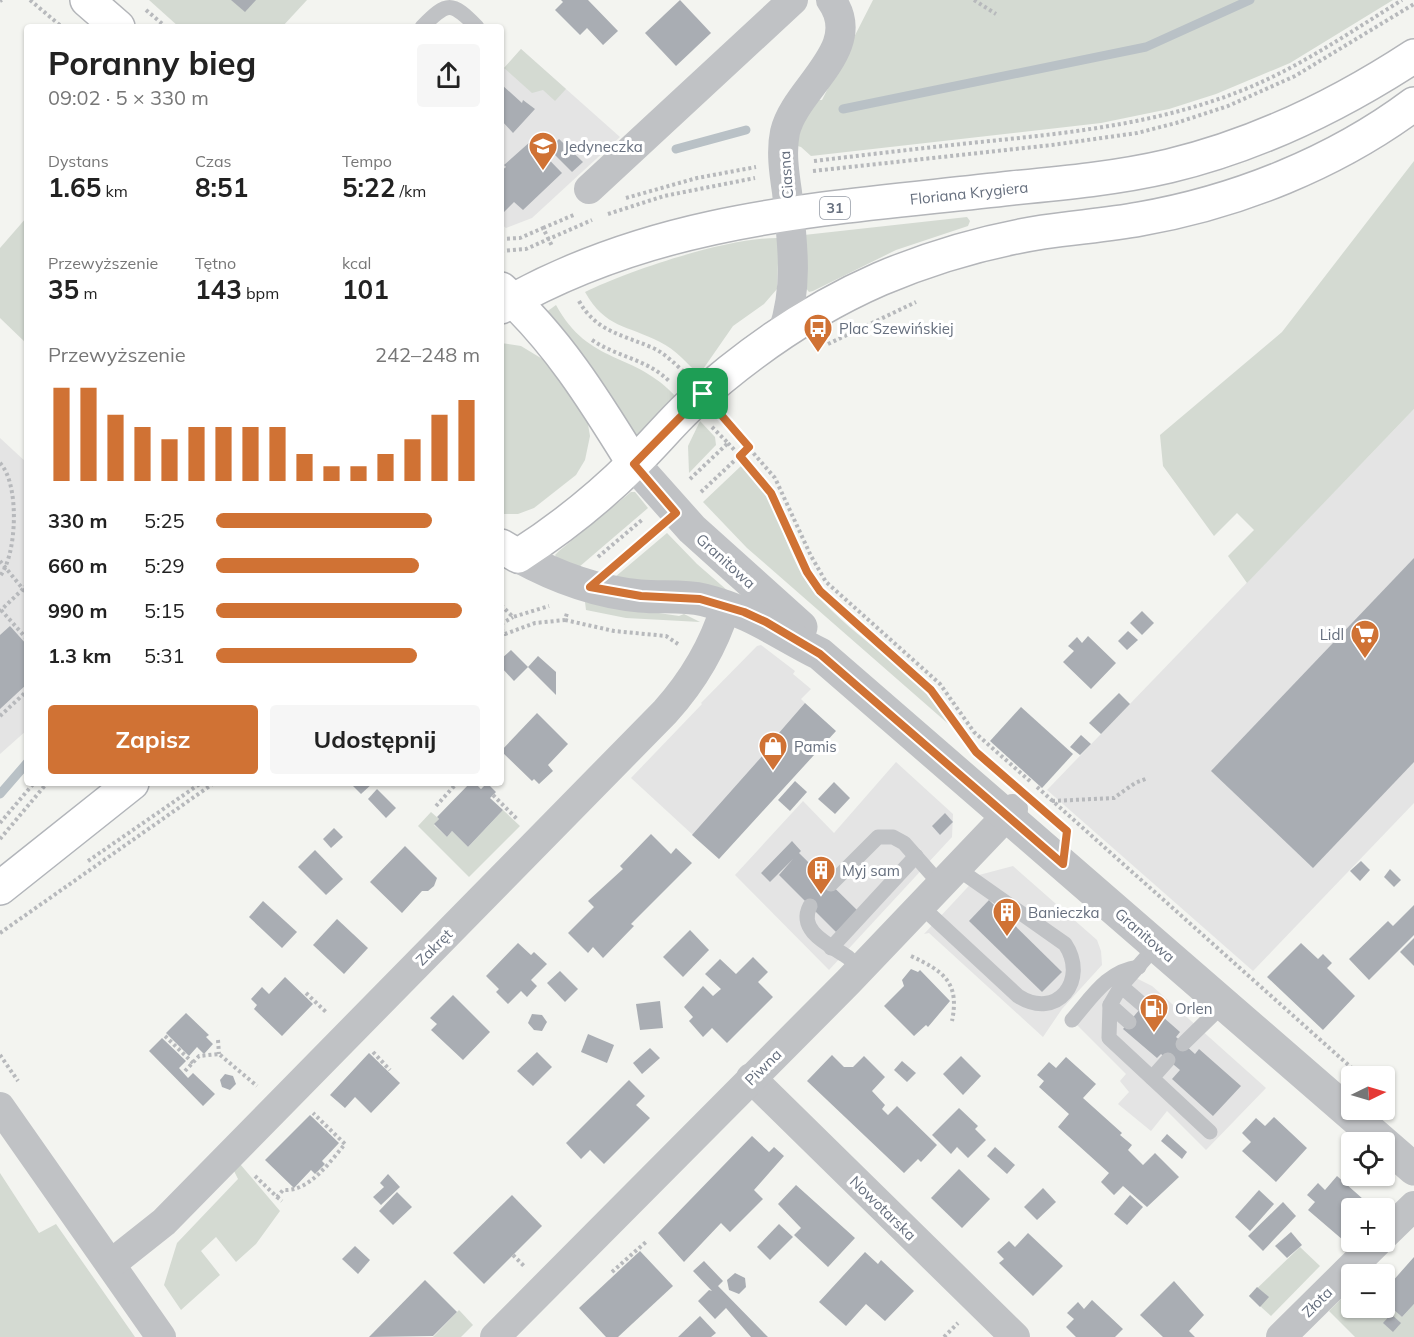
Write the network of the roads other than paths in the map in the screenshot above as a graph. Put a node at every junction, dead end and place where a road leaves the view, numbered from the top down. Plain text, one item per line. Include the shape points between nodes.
1 (87, 0) edge
2 (794, 0) edge
3 (831, 0) edge
4 (130, 17) edge
5 (425, 24) edge
6 (474, 24) edge
7 (1414, 56) edge
8 (1414, 104) edge
9 (587, 200) road end
10 (789, 213) junction
11 (505, 299) edge
12 (783, 332) junction
13 (634, 464) junction
14 (507, 556) edge
15 (726, 606) junction
16 (820, 654) junction
17 (93, 786) edge
18 (128, 786) edge
19 (1011, 813) junction
20 (916, 856) junction
21 (950, 877) junction
22 (831, 885) dead end
23 (0, 886) edge
24 (810, 906) dead end
25 (922, 907) junction
26 (831, 948) junction
27 (1148, 956) junction
28 (860, 970) junction
29 (1121, 986) junction
30 (1224, 1004) junction
31 (1110, 1005) junction
32 (1143, 1005) dead end
33 (1072, 1020) dead end
34 (1129, 1023) dead end
35 (1182, 1040) dead end
36 (1168, 1060) dead end
37 (751, 1078) junction
38 (1152, 1078) junction
39 (0, 1107) edge
40 (1210, 1132) dead end
41 (1414, 1169) edge
42 (1414, 1206) edge
43 (1395, 1224) edge
44 (1367, 1252) edge
45 (111, 1264) junction
46 (508, 1330) edge
47 (162, 1337) edge
48 (1015, 1337) edge
49 (1281, 1337) edge

1 - 4 main road
2 - 9 street
3 - 10 street, Ciasna via 841,20 840,42 790,115 784,138
5 - 6 lane via 447,6 455,7
7 - 10 main road, Floriana Krygiera / 31 via 1366,87 1304,118 1241,144 1170,166 1092,179
8 - 12 main road via 1343,149 1250,190 1165,214 1027,235 952,253 870,284
10 - 11 main road, Floriana Krygiera / 31 via 667,237
10 - 12 street, Ciasna via 794,276
11 - 13 main road via 568,364
12 - 13 main road via 703,394
13 - 14 main road via 574,517
13 - 16 street, Granitowa via 676,513 814,638
14 - 15 street, Granitowa via 590,587 641,596 700,599
15 - 16 street, Granitowa via 766,622
15 - 45 street, Zakręt via 704,660 670,707 152,1234
16 - 19 street, Granitowa
17 - 23 main road
18 - 23 main road
19 - 21 street, Piwna
19 - 27 street, Granitowa
20 - 21 lane
20 - 22 lane via 893,837 878,837
20 - 26 lane
21 - 25 street, Piwna
21 - 25 lane via 1065,944 1074,958 1075,975 1058,999 1044,1005 1030,1004 1018,996
24 - 26 lane via 807,917 813,933
25 - 28 street, Piwna
26 - 28 lane
27 - 29 lane
27 - 30 street, Granitowa
27 - 33 lane via 1104,981
28 - 37 street, Piwna
29 - 31 lane
29 - 32 lane
30 - 35 lane
30 - 41 street, Granitowa
31 - 34 lane
31 - 38 lane via 1109,1038
36 - 38 lane
37 - 46 street, Piwna
37 - 48 street, Nowotarska
38 - 40 lane
39 - 45 street
42 - 43 street
44 - 49 street, Złota
45 - 47 street

